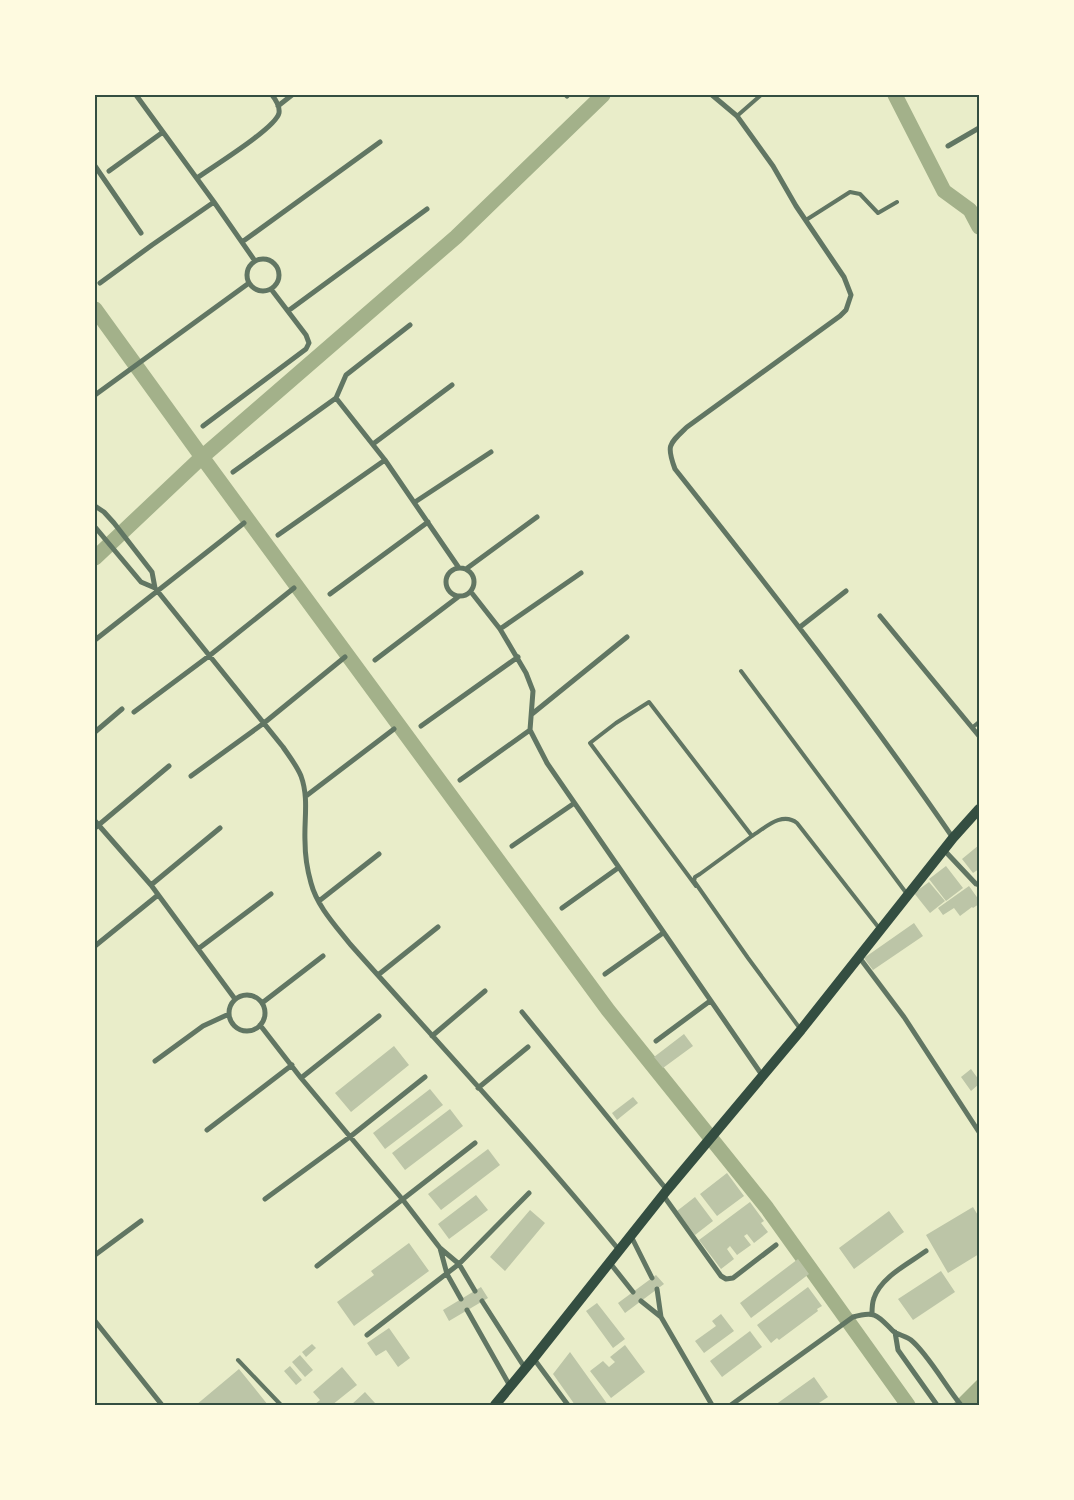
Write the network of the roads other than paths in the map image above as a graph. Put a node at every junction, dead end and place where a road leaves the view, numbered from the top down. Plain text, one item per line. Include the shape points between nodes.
1 (136, 95) edge
2 (272, 95) edge
3 (292, 95) edge
4 (712, 95) edge
5 (761, 95) edge
6 (278, 106) junction
7 (737, 116) junction
8 (979, 128) edge
9 (163, 132) junction
10 (380, 142) dead end
11 (948, 146) dead end
12 (95, 166) edge
13 (109, 171) dead end
14 (197, 178) junction
15 (214, 202) junction
16 (897, 202) dead end
17 (427, 208) dead end
18 (806, 220) junction
19 (141, 233) dead end
20 (242, 242) junction
21 (254, 261) junction
22 (100, 283) dead end
23 (249, 283) junction
24 (271, 289) junction
25 (288, 311) junction
26 (410, 325) dead end
27 (452, 385) dead end
28 (95, 395) edge
29 (336, 398) junction
30 (203, 426) dead end
31 (373, 444) junction
32 (491, 452) dead end
33 (385, 460) junction
34 (234, 472) dead end
35 (415, 502) junction
36 (95, 506) edge
37 (537, 517) dead end
38 (428, 522) junction
39 (244, 524) dead end
40 (95, 526) edge
41 (278, 535) dead end
42 (459, 568) junction
43 (466, 569) junction
44 (581, 574) dead end
45 (294, 588) dead end
46 (156, 590) junction
47 (846, 591) dead end
48 (471, 592) junction
49 (330, 594) dead end
50 (458, 597) junction
51 (880, 616) dead end
52 (800, 627) junction
53 (500, 629) junction
54 (627, 637) dead end
55 (95, 640) edge
56 (210, 656) junction
57 (345, 657) dead end
58 (518, 657) junction
59 (375, 660) dead end
60 (741, 671) dead end
61 (122, 709) dead end
62 (134, 712) dead end
63 (532, 714) junction
64 (979, 722) edge
65 (264, 723) junction
66 (421, 726) dead end
67 (972, 728) junction
68 (394, 729) dead end
69 (530, 730) junction
70 (95, 732) edge
71 (979, 736) edge
72 (169, 766) dead end
73 (191, 776) dead end
74 (460, 780) dead end
75 (306, 796) junction
76 (573, 804) junction
77 (979, 809) edge
78 (96, 825) edge
79 (220, 828) dead end
80 (752, 836) junction
81 (953, 838) junction
82 (512, 846) dead end
83 (944, 850) junction
84 (379, 854) dead end
85 (618, 868) junction
86 (151, 885) junction
87 (979, 885) edge
88 (696, 886) junction
89 (271, 894) dead end
90 (158, 895) junction
91 (908, 895) junction
92 (319, 901) junction
93 (562, 908) dead end
94 (438, 927) dead end
95 (881, 929) junction
96 (663, 933) junction
97 (95, 946) edge
98 (198, 950) junction
99 (323, 956) dead end
100 (859, 956) junction
101 (605, 974) dead end
102 (378, 975) junction
103 (485, 991) dead end
104 (235, 999) junction
105 (710, 1001) junction
106 (262, 1003) junction
107 (522, 1012) dead end
108 (229, 1014) junction
109 (379, 1016) dead end
110 (260, 1025) junction
111 (801, 1030) junction
112 (432, 1036) junction
113 (656, 1041) dead end
114 (528, 1047) dead end
115 (155, 1061) dead end
116 (292, 1065) junction
117 (762, 1074) junction
118 (426, 1077) dead end
119 (301, 1078) junction
120 (478, 1088) junction
121 (207, 1130) dead end
122 (979, 1132) edge
123 (351, 1136) junction
124 (475, 1143) dead end
125 (665, 1193) junction
126 (529, 1194) dead end
127 (265, 1199) dead end
128 (403, 1200) junction
129 (141, 1221) dead end
130 (631, 1236) junction
131 (776, 1245) dead end
132 (440, 1248) junction
133 (620, 1250) junction
134 (926, 1251) dead end
135 (95, 1255) edge
136 (610, 1263) junction
137 (459, 1264) junction
138 (316, 1266) dead end
139 (447, 1274) junction
140 (652, 1278) dead end
141 (657, 1289) dead end
142 (475, 1291) dead end
143 (633, 1292) dead end
144 (461, 1299) dead end
145 (482, 1301) dead end
146 (641, 1301) dead end
147 (467, 1310) dead end
148 (872, 1314) junction
149 (661, 1316) junction
150 (95, 1321) edge
151 (894, 1332) junction
152 (367, 1335) dead end
153 (534, 1359) junction
154 (238, 1360) dead end
155 (525, 1368) junction
156 (510, 1386) junction
157 (162, 1405) edge
158 (281, 1405) edge
159 (494, 1405) edge
160 (568, 1405) edge
161 (712, 1405) edge
162 (731, 1405) edge
163 (937, 1405) edge
164 (961, 1405) edge

1 - 9 street
2 - 6 street
3 - 6 street
4 - 7 street
5 - 7 lane
6 - 14 street via 278,116 268,128
7 - 18 street via 774,166
8 - 11 street
9 - 13 street
9 - 14 street
10 - 20 street
12 - 19 street
14 - 15 street
15 - 20 street
15 - 22 street
16 - 18 lane via 878,213 860,194 850,192
17 - 25 street
18 - 52 street via 844,277 851,295 846,310 687,427 672,441 670,454 675,469
20 - 21 street
21 - 23 street via 247,271
21 - 24 street via 267,259 277,266 278,279
23 - 24 street via 259,290
23 - 28 street
24 - 25 street
25 - 30 street via 309,340 306,349
26 - 29 street via 346,375
27 - 31 street
29 - 31 street
29 - 34 street
31 - 33 street
32 - 35 street
33 - 35 street
33 - 41 street
35 - 38 street
36 - 46 street via 114,523 152,572
37 - 43 street
38 - 42 street
38 - 49 street
39 - 46 street
40 - 46 street via 141,582
42 - 43 street
42 - 50 street via 452,570 446,582 447,588
43 - 48 street via 475,579
44 - 53 street
45 - 56 street
46 - 55 street
46 - 56 street
47 - 52 street
48 - 50 street
48 - 53 street
50 - 59 street
51 - 67 street
52 - 81 street
53 - 58 street
54 - 63 street
56 - 62 street
56 - 65 street
57 - 65 street
58 - 63 street via 533,690
58 - 66 street
60 - 91 lane
61 - 70 street
63 - 69 street
64 - 67 lane
65 - 73 street
65 - 75 street via 300,775
67 - 71 street
68 - 75 street
69 - 74 street
69 - 76 street via 546,763
72 - 78 street
75 - 92 street via 306,860
76 - 82 street
76 - 85 street
77 - 81 main road
78 - 86 street
79 - 86 street
80 - 88 lane via 695,877
80 - 88 lane via 648,702 590,743
80 - 95 lane via 778,820 792,818
81 - 83 main road
83 - 87 street
83 - 91 main road
84 - 92 street
85 - 93 street
85 - 96 street
86 - 90 street
88 - 111 lane
89 - 98 street
90 - 97 street
90 - 98 street
91 - 95 main road
92 - 102 street via 350,944
94 - 102 street
95 - 100 main road
96 - 101 street
96 - 105 street
98 - 104 street
99 - 106 street
100 - 111 main road
100 - 122 street via 904,1017
102 - 112 street
103 - 112 street
104 - 106 street via 250,995
104 - 108 street
105 - 113 street
105 - 117 street
106 - 110 street via 265,1010
107 - 125 street
108 - 110 street via 237,1028 253,1029
108 - 115 street via 203,1026
109 - 119 street
110 - 116 street
111 - 117 main road
112 - 120 street
114 - 120 street
116 - 119 street
116 - 121 street
117 - 125 main road
118 - 123 street
119 - 123 street
120 - 133 street
123 - 127 street
123 - 128 street
124 - 128 street
125 - 130 main road
125 - 131 street via 726,1279 733,1278
126 - 137 street
128 - 132 street
128 - 138 street
129 - 135 street
130 - 133 main road
130 - 140 street
132 - 137 street
132 - 139 street
133 - 136 main road
134 - 148 street via 878,1289 873,1299
136 - 143 street
136 - 153 main road
137 - 139 street
137 - 142 street
139 - 144 street
139 - 152 street
141 - 149 street
145 - 155 street
146 - 149 street
147 - 156 street
148 - 151 street via 884,1320
148 - 162 street via 853,1317
149 - 161 street
150 - 157 street
151 - 163 street via 898,1350
151 - 164 street via 910,1339
153 - 155 main road
153 - 160 street
154 - 158 lane
155 - 156 main road
156 - 159 main road

